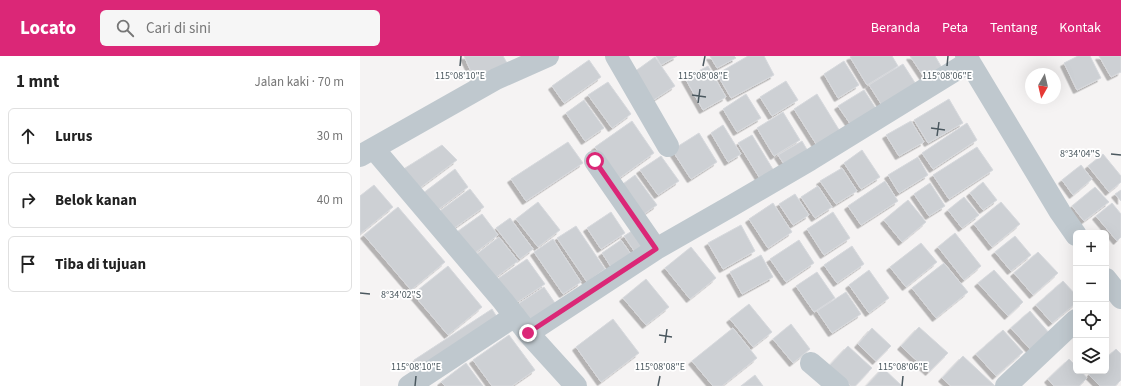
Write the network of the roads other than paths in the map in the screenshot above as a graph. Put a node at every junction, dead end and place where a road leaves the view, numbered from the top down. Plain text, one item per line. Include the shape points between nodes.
1 (548, 56) edge
2 (616, 56) edge
3 (968, 59) edge
4 (668, 146) dead end
5 (367, 153) edge
6 (595, 161) dead end
7 (1073, 231) edge
8 (656, 249) junction
9 (1073, 323) edge
10 (522, 324) junction
11 (811, 362) dead end
12 (409, 386) edge
13 (576, 386) edge
14 (838, 386) edge
15 (1006, 386) edge

1 - 5 street via 496,79
2 - 4 street
3 - 7 street
3 - 8 street via 810,160
5 - 10 street
6 - 8 street
8 - 10 street
9 - 15 street
10 - 12 street
10 - 13 street
11 - 14 street

